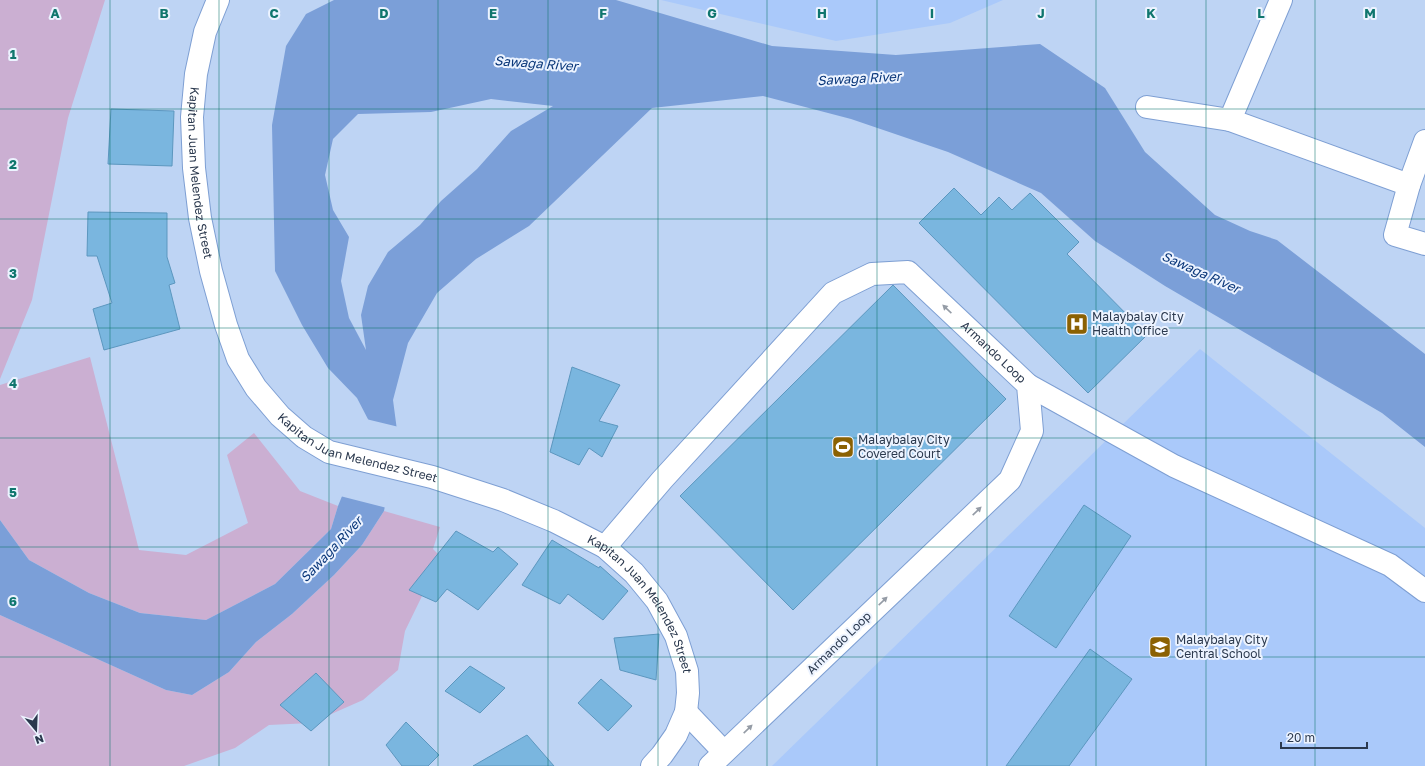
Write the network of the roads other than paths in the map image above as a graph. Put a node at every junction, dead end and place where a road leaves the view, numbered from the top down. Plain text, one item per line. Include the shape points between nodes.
1 (218, 0) edge
2 (1281, 0) edge
3 (1147, 107) dead end
4 (1230, 120) junction
5 (1425, 141) edge
6 (1409, 185) junction
7 (1425, 244) edge
8 (1028, 385) junction
9 (605, 547) junction
10 (1425, 590) edge
11 (686, 712) junction
12 (717, 759) edge
13 (652, 766) edge

1 - 9 main road, Kapitan Juan Melendez Street via 205,32 196,74 192,117 194,168 200,218 211,271 238,359 256,388 280,416 329,452 432,478 504,500 554,521
2 - 4 main road
3 - 4 main road
4 - 6 main road
5 - 6 main road
6 - 7 main road via 1395,235
8 -> 9 main road, Armando Loop via 908,272 872,274 833,293 662,480
8 - 10 main road via 1174,466 1390,565
12 -> 8 main road, Armando Loop via 1010,480 1032,431
9 - 11 main road, Kapitan Juan Melendez Street via 634,573 657,601 676,636 687,671
11 - 12 main road
11 - 13 main road, Kapitan Juan Melendez Street via 676,735

